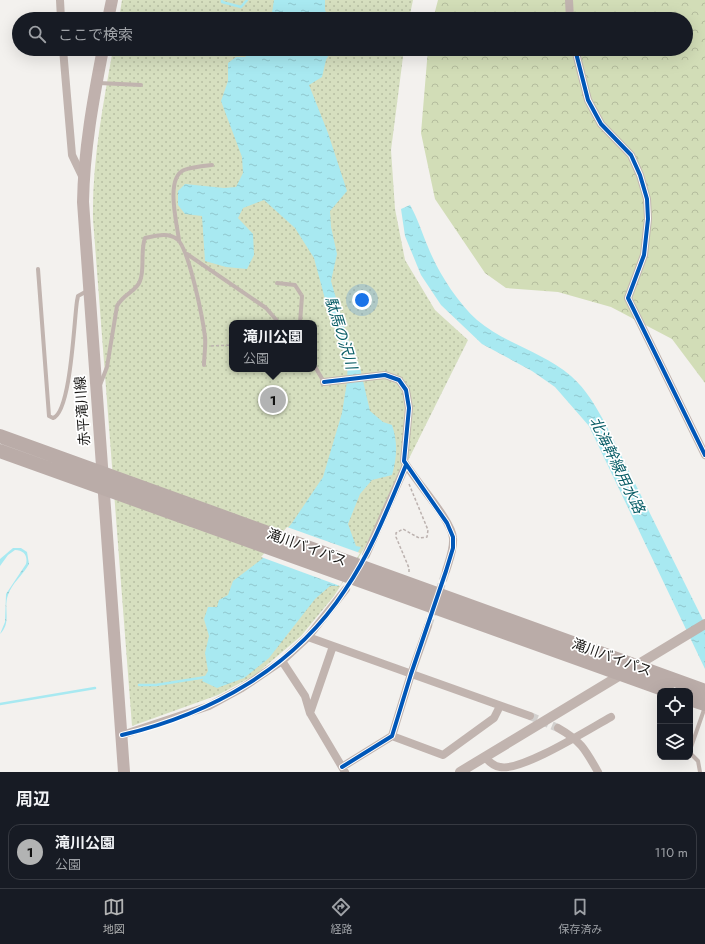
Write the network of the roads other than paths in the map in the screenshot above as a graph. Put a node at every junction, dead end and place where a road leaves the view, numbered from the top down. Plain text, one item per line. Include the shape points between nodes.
1 (60, 0) edge
2 (112, 0) edge
3 (569, 0) edge
4 (61, 12) edge
5 (109, 12) edge
6 (570, 12) edge
7 (64, 56) edge
8 (102, 56) edge
9 (577, 56) edge
10 (96, 83) junction
11 (141, 85) dead end
12 (212, 165) dead end
13 (83, 178) junction
14 (179, 240) junction
15 (186, 254) junction
16 (38, 269) dead end
17 (277, 283) dead end
18 (89, 290) junction
19 (276, 320) edge
20 (300, 320) edge
21 (204, 365) dead end
22 (317, 370) edge
23 (324, 382) joint
24 (96, 396) junction
25 (0, 436) edge
26 (0, 451) edge
27 (705, 455) edge
28 (406, 465) junction
29 (366, 555) dead end
30 (446, 571) tunnel mouth
31 (350, 577) junction
32 (705, 624) edge
33 (428, 626) tunnel mouth
34 (308, 637) junction
35 (333, 646) junction
36 (282, 661) junction
37 (635, 666) junction
38 (411, 674) junction
39 (622, 674) junction
40 (660, 688) edge
41 (705, 691) edge
42 (693, 700) edge
43 (705, 705) edge
44 (500, 706) junction
45 (310, 713) junction
46 (530, 716) tunnel mouth
47 (610, 717) dead end
48 (558, 728) tunnel mouth
49 (122, 735) junction
50 (392, 736) junction
51 (574, 737) junction
52 (693, 742) edge
53 (693, 755) edge
54 (485, 757) junction
55 (344, 769) edge
56 (124, 772) edge
57 (460, 772) edge
58 (598, 772) edge
59 (700, 772) edge

1 - 4 street
2 - 5 main road
3 - 6 street
7 - 13 street via 72,155
8 - 10 main road, 赤平滝川線
9 - 27 street via 588,100 601,124 631,155 640,175 646,199 648,219 644,255 628,298
10 - 11 lane
10 - 13 main road, 赤平滝川線
12 - 14 lane via 184,170 177,175 173,199
13 - 18 main road, 赤平滝川線
14 - 15 lane
14 - 24 lane via 170,235 145,238 141,248 141,279 137,287 122,297 117,306 107,366
15 - 19 lane via 266,308
15 - 21 lane via 201,317 205,346
16 - 18 lane via 51,418 57,415 69,382 78,296
17 - 20 lane via 295,284 302,296
18 - 24 main road, 赤平滝川線
22 - 23 lane
23 - 28 street via 385,375 399,380 406,390 410,408 404,454
24 - 49 main road, 赤平滝川線
25 - 31 highway, 滝川バイパス
26 - 31 highway, 滝川バイパス
28 - 29 street
28 - 30 street via 447,523 453,537 453,548
31 - 34 street
31 - 37 highway, 滝川バイパス
31 - 39 highway, 滝川バイパス
32 - 37 street
33 - 38 street
34 - 35 street
34 - 36 street
35 - 38 street
35 - 45 street
36 - 45 street via 305,696
36 - 49 street via 209,706
37 - 39 street
37 - 41 highway, 滝川バイパス
38 - 44 street
38 - 50 street
39 - 40 highway, 滝川バイパス
39 - 54 street
42 - 43 highway
43 - 52 lane
44 - 46 street
44 - 50 street via 494,718 443,755
45 - 55 street
47 - 51 street
48 - 51 street
49 - 56 main road, 赤平滝川線
50 - 55 street
51 - 54 street via 541,756 511,766 500,768 491,764
51 - 58 street
53 - 59 lane via 698,761
54 - 57 street

